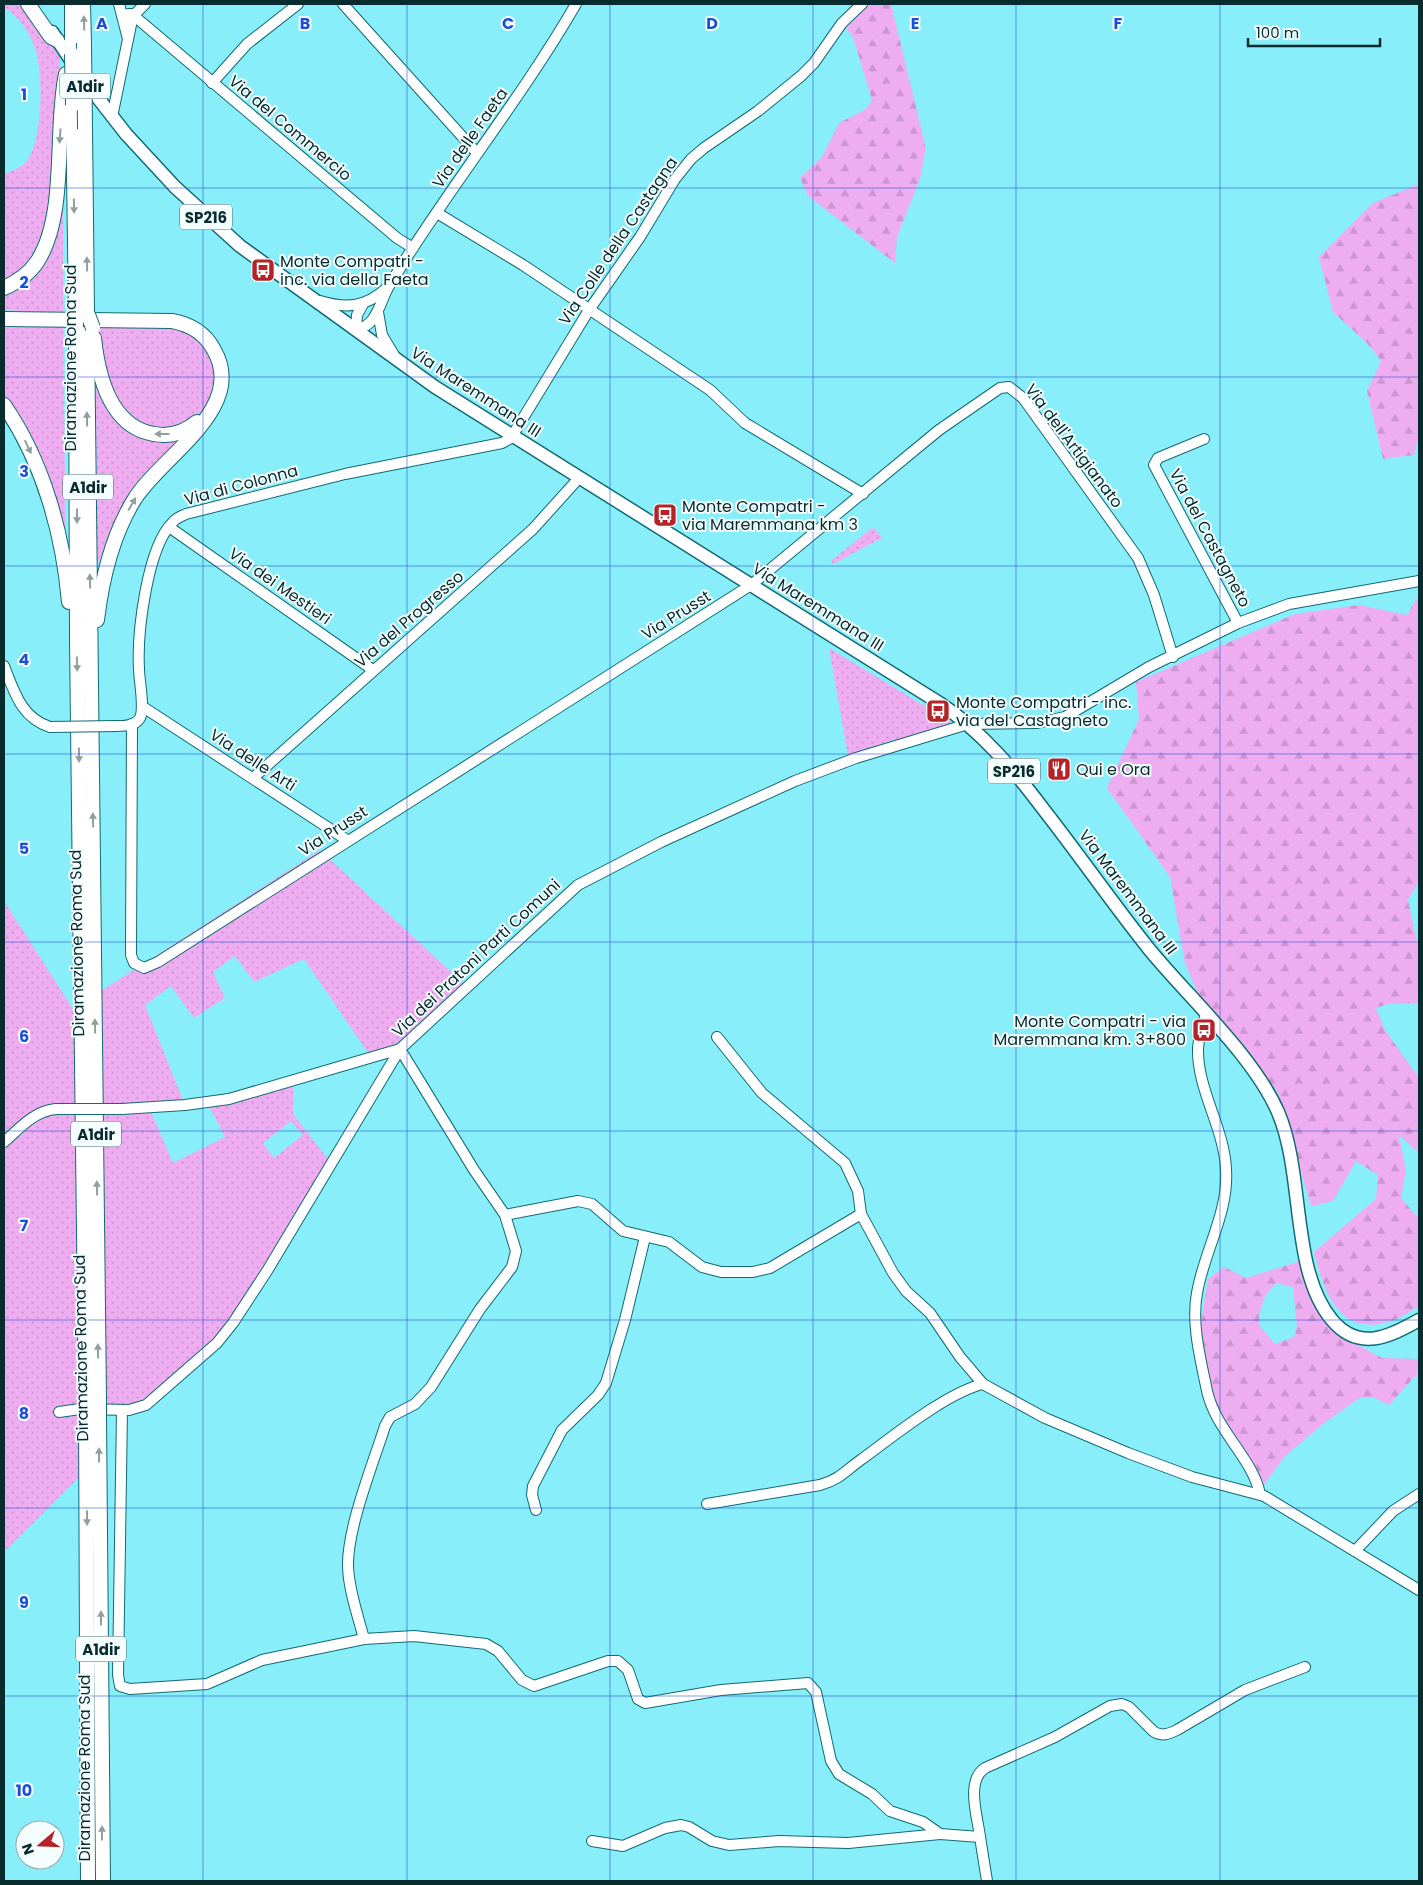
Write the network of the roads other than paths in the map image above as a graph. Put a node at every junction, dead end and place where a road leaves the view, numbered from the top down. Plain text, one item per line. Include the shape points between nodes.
1 (28, 4) edge
2 (35, 4) edge
3 (72, 4) edge
4 (83, 4) edge
5 (298, 4) edge
6 (343, 4) edge
7 (576, 4) edge
8 (862, 4) edge
9 (120, 5) edge
10 (140, 8) edge
11 (57, 40) junction
12 (129, 42) junction
13 (72, 54) junction
14 (212, 82) junction
15 (112, 117) junction
16 (477, 153) junction
17 (436, 213) junction
18 (413, 248) junction
19 (4, 288) edge
20 (388, 288) junction
21 (315, 300) junction
22 (363, 304) junction
23 (589, 310) junction
24 (81, 312) junction
25 (378, 312) junction
26 (4, 320) edge
27 (85, 328) junction
28 (356, 329) junction
29 (396, 358) junction
30 (4, 405) edge
31 (213, 408) junction
32 (512, 436) junction
33 (1204, 439) dead end
34 (579, 478) junction
35 (864, 494) junction
36 (169, 527) junction
37 (1419, 581) edge
38 (751, 584) junction
39 (1238, 623) junction
40 (77, 640) junction
41 (91, 647) junction
42 (1173, 657) junction
43 (4, 666) edge
44 (373, 670) junction
45 (142, 707) junction
46 (132, 724) junction
47 (968, 724) junction
48 (253, 778) junction
49 (347, 840) junction
50 (1206, 1014) junction
51 (717, 1037) dead end
52 (400, 1049) junction
53 (4, 1142) edge
54 (861, 1214) junction
55 (505, 1215) junction
56 (645, 1237) junction
57 (1419, 1320) edge
58 (983, 1384) junction
59 (92, 1400) junction
60 (122, 1410) junction
61 (59, 1412) dead end
62 (93, 1416) junction
63 (1260, 1494) junction
64 (1419, 1494) edge
65 (707, 1504) dead end
66 (536, 1510) dead end
67 (1355, 1551) junction
68 (1419, 1590) edge
69 (364, 1639) junction
70 (1305, 1667) dead end
71 (940, 1834) junction
72 (980, 1837) junction
73 (592, 1841) dead end
74 (88, 1881) edge
75 (103, 1881) edge
76 (987, 1881) edge

1 - 11 highway via 51,37
2 - 11 main road, Via Maremmana III / SP216
3 - 13 highway, Diramazione Roma Sud / A1dir
24 -> 4 highway, Diramazione Roma Sud / A1dir, bridge via 85,129
5 - 14 street via 247,44
6 - 16 street
7 - 16 street, Via delle Faeta via 538,66
8 - 23 street, Via Colle della Castagna via 800,76 758,112 691,159
9 - 10 street via 127,14
9 - 12 street
10 - 12 street
10 - 14 street, Via del Commercio via 149,28
11 - 15 main road, Via Maremmana III / SP216
12 - 15 street
13 -> 19 highway via 66,70 54,202 46,242 31,270
13 -> 24 highway, Diramazione Roma Sud / A1dir, bridge
14 - 18 street, Via del Commercio
15 - 21 main road, Via Maremmana III / SP216 via 154,165 210,220
16 - 17 street, Via delle Faeta
17 - 18 street, Via delle Faeta
17 - 23 street via 523,265
18 - 20 street, Via delle Faeta
20 - 22 street
20 - 25 street, Via delle Faeta
21 - 22 street via 338,306
21 - 28 main road, Via Maremmana III / SP216
22 - 28 street via 357,315
23 - 32 street, Via Colle della Castagna
23 - 35 street via 710,390 744,423
24 - 27 highway, Diramazione Roma Sud / A1dir, bridge
25 - 28 street via 368,325
25 - 29 street via 382,335
26 - 31 highway via 161,320 186,325 207,339 218,358 221,380
31 -> 27 highway via 191,426 176,433 149,433 132,425 115,408 103,385
27 -> 40 highway, Diramazione Roma Sud / A1dir
41 -> 27 highway, Diramazione Roma Sud / A1dir
28 - 29 main road, Via Maremmana III / SP216
29 - 32 main road, Via Maremmana III / SP216
30 -> 40 highway via 26,442 49,500 64,561
41 -> 31 highway via 105,574 125,517 142,490 205,422
32 - 34 main road, Via Maremmana III / SP216
32 - 36 street, Via di Colonna via 502,443 345,474 186,514
33 - 39 street, Via del Castagneto via 1158,458 1154,466
34 - 38 main road, Via Maremmana III / SP216
34 - 44 street, Via del Progresso via 533,530
35 - 38 street, Via dell'Artigianato
35 - 42 street, Via dell'Artigianato via 939,430 1000,388 1009,387 1023,398 1138,558 1154,595
36 - 44 street, Via dei Mestieri
36 - 45 street via 150,570 139,627
37 - 39 street, Via del Castagneto via 1289,604
38 - 47 main road, Via Maremmana III / SP216
38 - 49 street, Via Prusst
39 - 42 street, Via del Castagneto
40 -> 59 highway, Diramazione Roma Sud / A1dir
59 -> 41 highway, Diramazione Roma Sud / A1dir
42 - 47 street, Via del Castagneto via 1148,667 1065,717 1037,723
43 - 46 street, bridge via 19,703 33,719 50,727
44 - 48 street, Via del Progresso
45 - 46 street via 140,718
45 - 48 street, Via delle Arti
46 - 49 street, Via Prusst via 131,956 139,967 148,968 158,962
47 - 50 main road, Via Maremmana III / SP216 via 1012,768 1150,950
47 - 52 street, Via dei Pratoni Parti Comuni via 874,752 801,779 589,878 566,893
48 - 49 street, Via delle Arti
50 - 57 main road, Via Maremmana III / SP216 via 1258,1078 1281,1120 1292,1160 1306,1262 1326,1312 1347,1332 1375,1339 1394,1334
50 - 63 street via 1198,1046 1200,1064 1221,1140 1227,1181 1197,1292 1198,1334 1213,1410 1254,1476
51 - 54 street via 762,1093 845,1163 858,1191
52 - 53 street, bridge via 229,1099 185,1105 44,1111
52 - 55 street
52 - 60 street, Via dei Pratoni Parti Comuni via 230,1327 155,1398 140,1407
54 - 56 street via 777,1265 757,1272 709,1270 669,1242
54 - 58 street via 896,1278 930,1313
55 - 56 street via 584,1201 596,1207 623,1231
55 - 69 street via 516,1250 512,1267 480,1309 428,1391 415,1404 393,1415 385,1426 360,1505 348,1560
56 - 66 street via 607,1380 598,1396 572,1418 558,1436 533,1486
58 - 63 street via 1045,1418 1128,1453 1192,1477
58 - 65 street via 969,1388 921,1417 836,1480
59 - 62 highway, Diramazione Roma Sud / A1dir, bridge
60 - 61 street, Via dei Pratoni Parti Comuni
60 - 69 street via 120,1686 130,1689 207,1684 262,1660
62 -> 74 highway, Diramazione Roma Sud / A1dir
75 -> 62 highway, Diramazione Roma Sud / A1dir
63 - 67 street
64 - 67 street via 1394,1511
67 - 68 street
69 - 71 street via 414,1636 486,1644 498,1651 524,1682 534,1686 608,1661 618,1661 628,1670 638,1700 645,1703 721,1690 808,1683 816,1692 831,1761 837,1773 872,1794 890,1811 923,1822
70 - 72 street via 1245,1690 1165,1734 1153,1731 1129,1706 1113,1705 985,1768 976,1777 974,1786
71 - 72 street
71 - 73 street via 848,1843 779,1841 729,1845 712,1841 681,1825 623,1846
72 - 76 street

